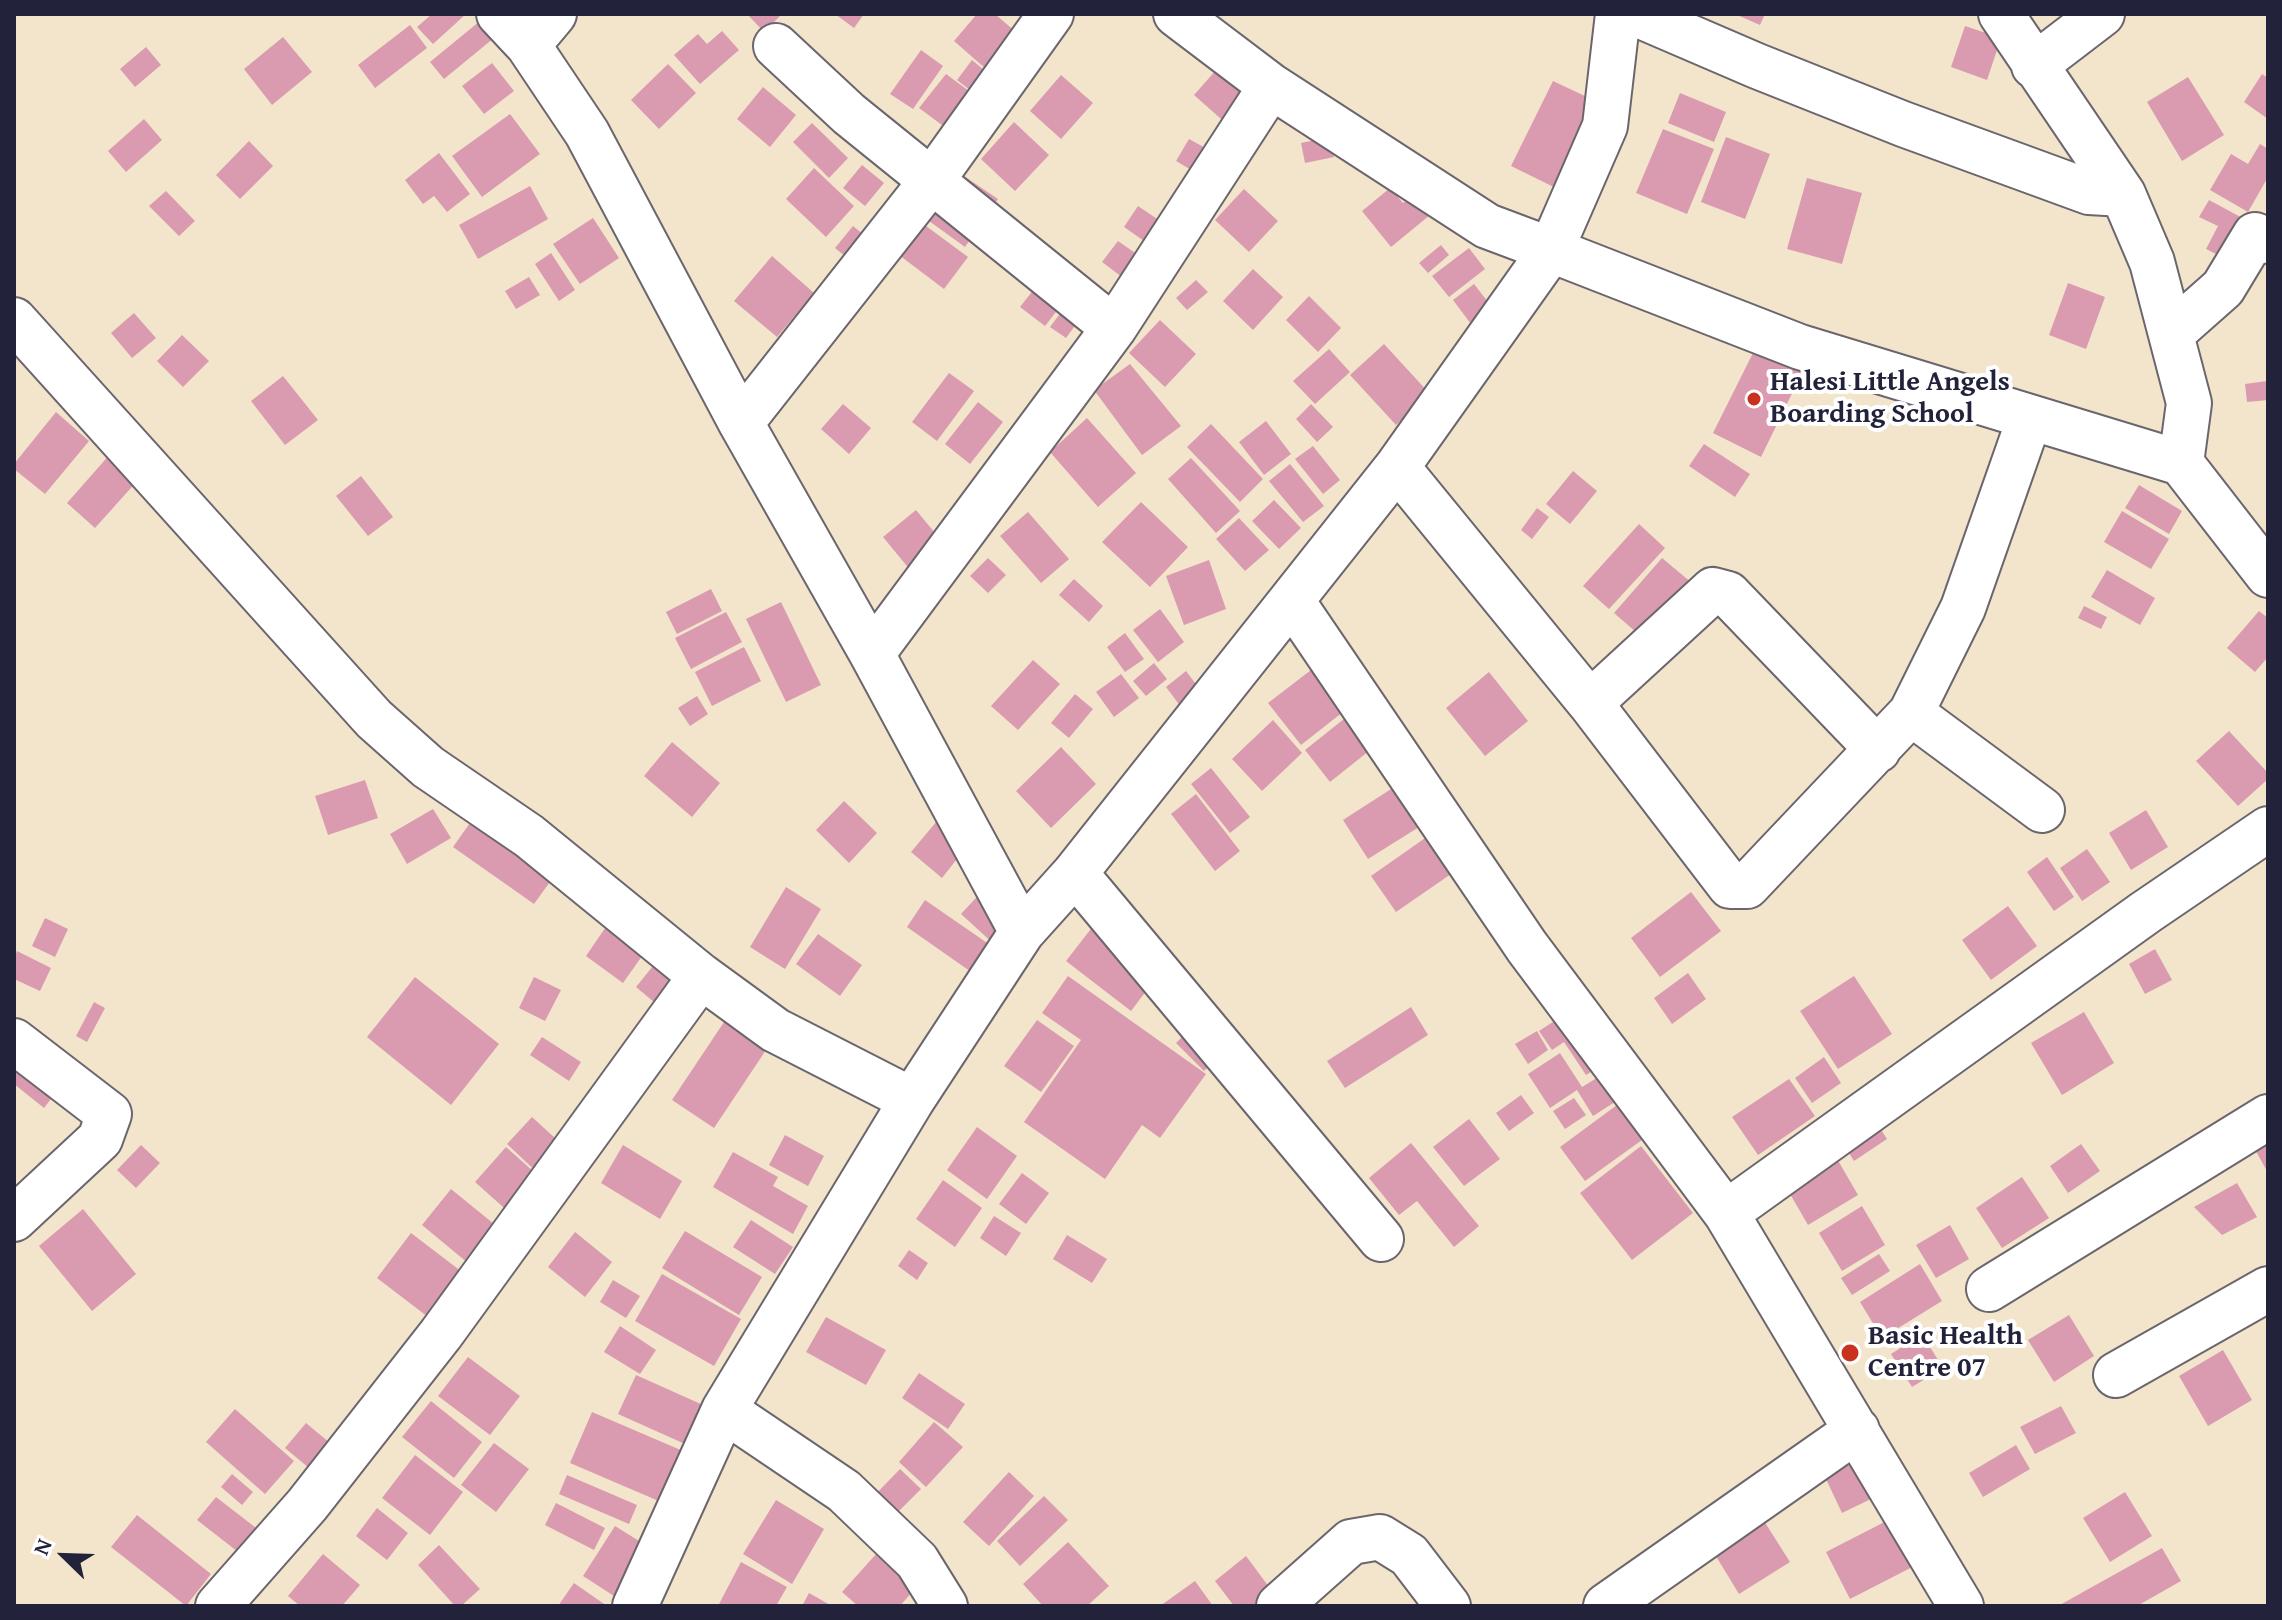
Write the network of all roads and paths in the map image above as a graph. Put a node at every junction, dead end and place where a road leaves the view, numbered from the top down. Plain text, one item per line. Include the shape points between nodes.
1 (1051, 14) edge
2 (1176, 14) edge
3 (1618, 14) edge
4 (1636, 14) edge
5 (2001, 14) edge
6 (2102, 14) edge
7 (527, 24) edge
8 (776, 46) dead end
9 (2034, 66) junction
10 (1271, 86) junction
11 (933, 179) junction
12 (2123, 194) junction
13 (2264, 228) edge
14 (1551, 250) junction
15 (14, 320) edge
16 (1114, 328) junction
17 (2171, 334) junction
18 (2030, 417) junction
19 (741, 423) junction
20 (2181, 463) junction
21 (1397, 467) junction
22 (2268, 575) edge
23 (1292, 601) junction
24 (872, 654) junction
25 (1590, 703) junction
26 (1911, 713) junction
27 (1878, 750) junction
28 (2042, 810) dead end
29 (2268, 829) edge
30 (1075, 873) junction
31 (1022, 932) junction
32 (701, 976) junction
33 (14, 1041) edge
34 (912, 1100) junction
35 (2268, 1117) edge
36 (1726, 1213) junction
37 (14, 1219) edge
38 (1381, 1239) dead end
39 (1989, 1289) dead end
40 (2268, 1289) edge
41 (2116, 1375) dead end
42 (724, 1410) junction
43 (1857, 1430) junction
44 (218, 1606) edge
45 (635, 1606) edge
46 (945, 1606) edge
47 (1279, 1606) edge
48 (1448, 1606) edge
49 (1606, 1606) edge
50 (1961, 1606) edge

1 - 11 street
2 - 10 street
3 - 14 street via 1605,126
4 - 12 street via 1903,124 2089,192
5 - 9 street
6 - 9 street
7 - 19 street
8 - 11 street via 849,114
9 - 12 street
10 - 14 street via 1487,226
10 - 16 street
11 - 16 street
11 - 19 street
12 - 17 street via 2152,262
13 - 17 street via 2223,288
14 - 18 street via 1800,347
14 - 21 street
15 - 32 street via 374,719 428,767 529,836
16 - 24 street
17 - 20 street via 2189,403
18 - 20 street
18 - 26 street via 1963,608
19 - 24 street
20 - 22 street
21 - 23 street
21 - 25 street
23 - 30 street
23 - 36 street via 1527,947
24 - 31 street
25 - 27 street via 1713,590 1728,594
25 - 27 street via 1730,886 1747,886
26 - 27 street
26 - 28 street
29 - 36 street
30 - 31 street
30 - 38 street
31 - 34 street
32 - 34 street via 775,1030
32 - 44 street via 441,1334 307,1505
33 - 37 street via 109,1114 100,1139
34 - 42 street
35 - 39 street
36 - 43 street
40 - 41 street
42 - 45 street
42 - 46 street via 844,1491 917,1561
43 - 49 street
43 - 50 street
47 - 48 street via 1351,1542 1380,1537 1409,1555

